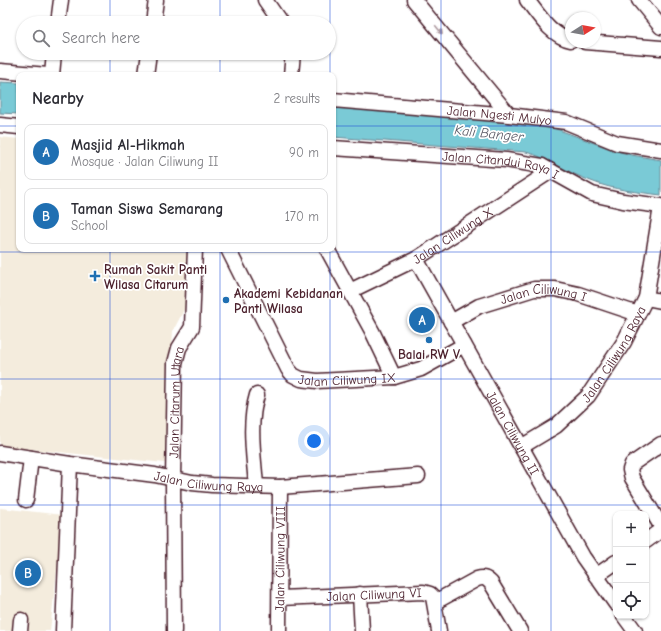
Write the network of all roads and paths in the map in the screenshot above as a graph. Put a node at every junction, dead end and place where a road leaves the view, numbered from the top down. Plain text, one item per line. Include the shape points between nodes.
1 (61, 0) edge
2 (156, 0) edge
3 (264, 0) edge
4 (414, 0) edge
5 (526, 0) edge
6 (639, 0) edge
7 (59, 16) edge
8 (153, 16) edge
9 (276, 16) edge
10 (661, 27) edge
11 (565, 38) edge
12 (601, 43) edge
13 (661, 48) edge
14 (53, 60) edge
15 (148, 60) edge
16 (293, 60) edge
17 (0, 71) edge
18 (16, 72) edge
19 (52, 72) edge
20 (146, 72) edge
21 (292, 72) edge
22 (336, 100) edge
23 (509, 115) junction
24 (0, 125) edge
25 (16, 127) edge
26 (336, 148) edge
27 (661, 150) edge
28 (551, 171) junction
29 (661, 207) edge
30 (196, 252) edge
31 (230, 252) edge
32 (329, 252) edge
33 (416, 259) junction
34 (350, 291) junction
35 (646, 298) junction
36 (661, 301) edge
37 (638, 314) junction
38 (451, 322) junction
39 (464, 345) junction
40 (394, 377) junction
41 (257, 395) dead end
42 (661, 444) edge
43 (521, 447) junction
44 (0, 453) edge
45 (31, 458) junction
46 (70, 464) junction
47 (418, 476) dead end
48 (173, 479) junction
49 (256, 486) junction
50 (280, 487) junction
51 (26, 500) dead end
52 (661, 526) edge
53 (661, 530) edge
54 (649, 539) edge
55 (613, 564) edge
56 (596, 576) junction
57 (360, 594) junction
58 (280, 598) junction
59 (613, 600) edge
60 (435, 602) junction
61 (626, 619) edge
62 (63, 631) edge
63 (174, 631) edge
64 (279, 631) edge
65 (362, 631) edge
66 (439, 631) edge
67 (520, 631) edge
68 (635, 631) edge

1 - 7 street
2 - 8 street
3 - 9 street
4 -> 23 street
5 - 11 street via 558,36
6 - 10 street
12 - 13 street
14 - 19 street
15 - 20 street
16 - 21 street
17 - 18 street
22 - 23 street, Jalan Ngesti Mulyo
23 - 27 street, Jalan Ngesti Mulyo via 566,122 617,143
24 - 25 street
26 - 28 street, Jalan Citandui Raya I via 506,160 542,166
28 - 29 street, Jalan Citandui Raya I via 592,194
28 - 33 street, Jalan Ciliwung X
29 - 35 street, Jalan Ciliwung Raya
30 - 48 street, Jalan Citarum Utara via 192,327 177,352 175,363
31 - 40 street, Jalan Ciliwung IX via 293,375 301,379 318,381
32 - 34 street
33 - 34 street, Jalan Ciliwung X
33 - 38 street, Jalan Ciliwung II
34 - 40 street
35 - 36 street
35 - 37 street, Jalan Ciliwung Raya
37 - 38 street, Jalan Ciliwung I via 578,294 556,289 534,289 479,306
37 - 43 street, Jalan Ciliwung Raya via 624,342 588,396 556,426
38 - 39 street, Jalan Ciliwung II
39 - 40 street, Jalan Ciliwung IX via 421,369
39 - 43 street, Jalan Ciliwung II
41 - 49 street via 251,432
42 - 52 street via 632,464 630,470 632,478
43 - 56 street, Jalan Ciliwung II
44 - 45 street, Jalan Ciliwung Raya
45 - 46 street, Jalan Ciliwung Raya
45 - 51 street
46 - 48 street, Jalan Ciliwung Raya
46 - 62 street
47 - 50 street, Jalan Ciliwung Raya
48 - 49 street, Jalan Ciliwung Raya via 212,485
48 - 63 street, Jalan Citarum Utara
49 - 50 street, Jalan Ciliwung Raya
50 - 58 street, Jalan Ciliwung VIII
53 - 54 street
55 - 56 street
56 - 59 street, Jalan Ciliwung II
57 - 58 street, Jalan Ciliwung VI
57 - 60 street, Jalan Ciliwung VI via 423,592 430,594
57 - 65 street
58 - 64 street, Jalan Ciliwung VIII
60 - 66 street, Jalan Ciliwung VI
60 - 67 street via 477,579 487,579
61 - 68 street

